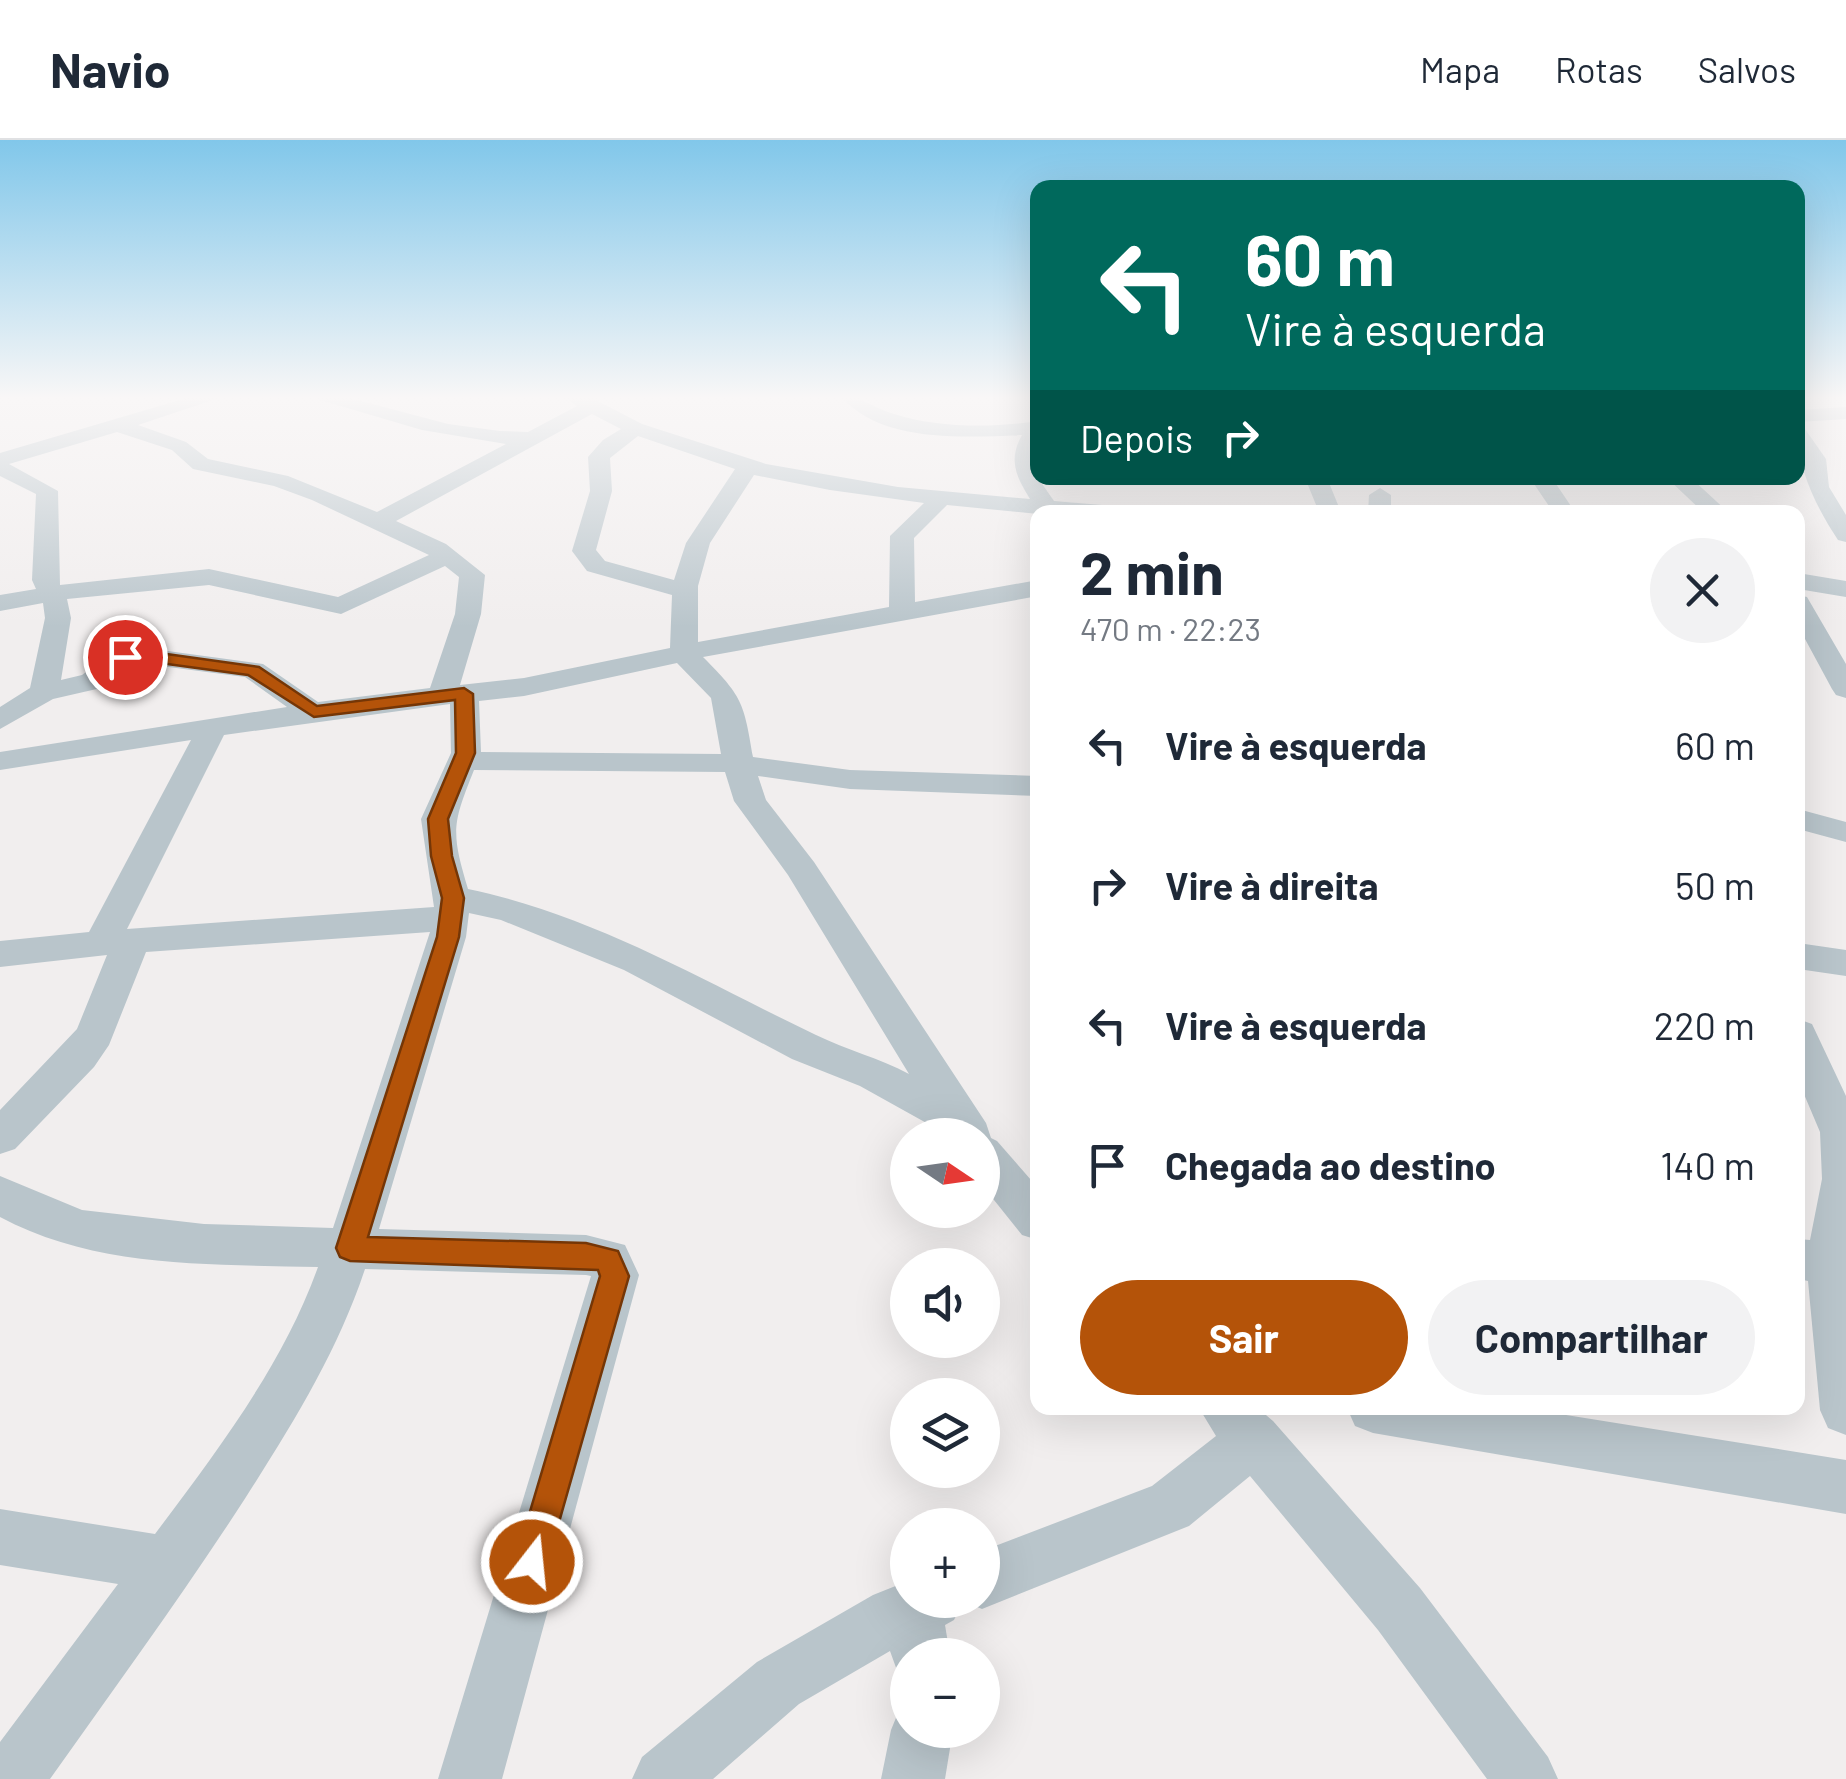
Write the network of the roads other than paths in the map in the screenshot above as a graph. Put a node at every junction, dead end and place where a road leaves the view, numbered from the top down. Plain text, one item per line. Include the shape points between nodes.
1 (11, 473) edge
2 (248, 473) edge
3 (468, 473) edge
4 (600, 473) edge
5 (744, 473) edge
6 (780, 473) edge
7 (1812, 473) edge
8 (1820, 473) edge
9 (1846, 483) edge
10 (1686, 485) edge
11 (942, 498) junction
12 (1708, 505) edge
13 (1030, 506) edge
14 (378, 521) junction
15 (1846, 535) edge
16 (447, 556) junction
17 (1805, 583) edge
18 (1030, 589) edge
19 (1846, 589) edge
20 (685, 591) junction
21 (50, 594) junction
22 (0, 604) edge
23 (902, 612) junction
24 (1805, 616) edge
25 (684, 654) junction
26 (1846, 689) edge
27 (44, 692) junction
28 (453, 695) junction
29 (314, 712) junction
30 (0, 720) edge
31 (211, 730) junction
32 (0, 761) edge
33 (462, 761) junction
34 (738, 763) junction
35 (1030, 786) edge
36 (1805, 821) edge
37 (1846, 832) edge
38 (452, 908) junction
39 (116, 942) junction
40 (0, 954) edge
41 (1805, 957) edge
42 (1846, 963) edge
43 (1805, 1050) edge
44 (916, 1053) junction
45 (874, 1075) junction
46 (942, 1118) edge
47 (960, 1118) edge
48 (0, 1137) edge
49 (1000, 1173) edge
50 (0, 1195) edge
51 (1030, 1212) edge
52 (1841, 1218) edge
53 (350, 1248) junction
54 (1815, 1261) edge
55 (1846, 1410) edge
56 (1414, 1415) edge
57 (1239, 1423) edge
58 (1846, 1488) edge
59 (0, 1536) edge
60 (167, 1564) junction
61 (1000, 1573) edge
62 (922, 1621) edge
63 (919, 1748) edge
64 (12, 1779) edge
65 (470, 1779) edge
66 (664, 1779) edge
67 (913, 1779) edge
68 (1526, 1779) edge

1 - 21 street via 47,491 44,566
2 - 14 street
3 - 14 street
4 - 20 street via 584,550 596,566
5 - 20 street via 700,536
6 - 11 street
7 - 15 street
8 - 9 street
10 - 12 street
11 - 13 street
11 - 23 street via 902,536
14 - 16 street
16 - 21 street via 341,606 209,577
16 - 28 street via 472,574
17 - 19 street
18 - 23 street
20 - 25 street
21 - 22 street
21 - 27 street via 58,618
23 - 25 street
24 - 26 street
25 - 28 street via 567,680
25 - 34 street via 730,708
27 - 29 street via 92,682 138,655 252,670
27 - 30 street
28 - 29 street
28 - 33 street via 468,738
29 - 31 street
31 - 32 street
31 - 39 street
33 - 34 street
33 - 38 street via 438,819
34 - 35 street via 864,782
34 - 44 street via 750,801 802,870
36 - 37 street
38 - 39 street
38 - 45 street via 510,910 637,961 806,1048
38 - 53 street
39 - 40 street
39 - 48 street via 95,1034
41 - 42 street
43 - 52 street via 1841,1132
44 - 45 street
44 - 47 street
45 - 46 street
49 - 51 street
50 - 53 street via 82,1230 204,1244
52 - 54 street
53 - 60 street via 293,1379
53 - 65 street via 586,1255 608,1260 614,1276
54 - 55 street
56 - 58 street
57 - 61 street via 1170,1506
57 - 68 street via 1399,1609
59 - 60 street
60 - 64 street
62 - 66 street via 778,1683
63 - 67 street

